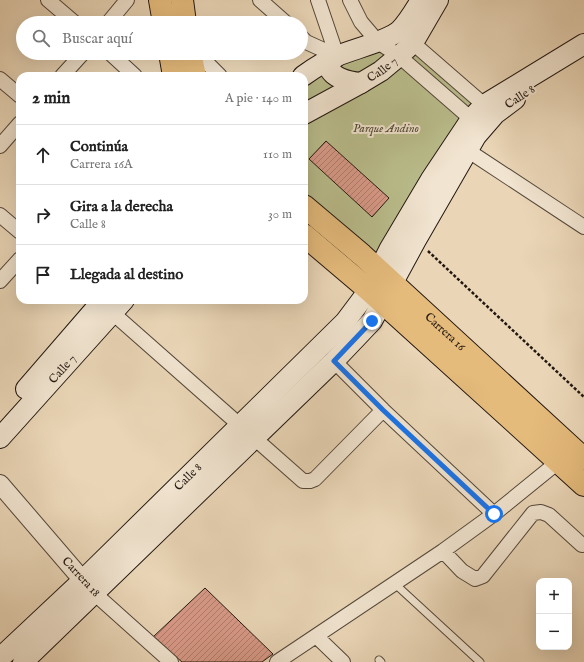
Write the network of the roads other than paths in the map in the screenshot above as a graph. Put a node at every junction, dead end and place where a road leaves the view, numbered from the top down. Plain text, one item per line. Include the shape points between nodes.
1 (48, 0) edge
2 (127, 0) edge
3 (160, 0) edge
4 (182, 0) edge
5 (260, 0) edge
6 (318, 0) edge
7 (350, 0) edge
8 (421, 0) edge
9 (438, 0) edge
10 (67, 16) edge
11 (114, 16) edge
12 (163, 16) edge
13 (184, 16) edge
14 (278, 16) edge
15 (378, 42) junction
16 (308, 43) edge
17 (404, 44) junction
18 (584, 44) edge
19 (337, 56) junction
20 (584, 58) edge
21 (77, 60) edge
22 (118, 60) edge
23 (171, 60) edge
24 (192, 60) edge
25 (204, 60) edge
26 (66, 72) edge
27 (131, 72) edge
28 (173, 72) edge
29 (194, 72) edge
30 (216, 72) edge
31 (308, 73) edge
32 (0, 79) edge
33 (361, 83) junction
34 (16, 93) edge
35 (308, 112) edge
36 (483, 117) junction
37 (16, 128) edge
38 (0, 146) edge
39 (462, 146) junction
40 (308, 210) edge
41 (0, 215) edge
42 (584, 227) edge
43 (16, 229) edge
44 (308, 238) edge
45 (16, 264) edge
46 (0, 281) edge
47 (381, 287) junction
48 (107, 304) edge
49 (107, 304) edge
50 (109, 304) edge
51 (334, 361) junction
52 (383, 410) junction
53 (0, 418) edge
54 (240, 424) junction
55 (0, 438) edge
56 (254, 438) junction
57 (582, 453) edge
58 (558, 462) junction
59 (0, 484) edge
60 (584, 485) edge
61 (494, 514) junction
62 (582, 545) dead end
63 (443, 551) junction
64 (394, 583) junction
65 (88, 587) junction
66 (316, 636) junction
67 (0, 658) edge
68 (23, 662) edge
69 (170, 662) edge
70 (277, 662) edge
71 (343, 662) edge
72 (480, 662) edge

1 - 10 street
2 - 11 street
3 - 12 main road
4 - 13 main road
5 - 14 street
6 - 19 street
7 - 15 street via 361,22
8 - 17 main road, Calle 7 via 413,13
9 - 17 main road, Calle 7
15 - 17 main road, Calle 7
15 - 19 main road, Calle 7
16 - 19 street
17 - 33 main road, Calle 7 via 381,71
17 - 36 street
17 - 36 street
18 - 36 main road, Calle 8
19 - 31 main road, Calle 7
19 - 33 main road via 329,62 331,71 344,80
20 - 36 main road, Calle 8
21 - 26 street
22 - 27 street
23 - 28 main road
24 - 29 main road
25 - 30 street
32 - 34 street
33 - 35 main road, Calle 7
36 - 39 main road, Calle 8
37 - 38 street
39 - 42 street
39 - 47 main road via 416,240
39 - 47 main road via 431,179 394,241
40 - 47 main road, Carrera 16
41 - 43 street
44 - 47 main road, Carrera 16
45 - 46 street
47 - 51 main road, Calle 8 via 372,321
47 - 54 main road, Calle 8
47 - 57 main road, Carrera 16
47 - 58 main road, Carrera 16
48 - 53 main road, Calle 7
49 - 55 main road, Calle 7
50 - 54 street
51 - 52 street
51 - 56 main road, Calle 8
52 - 56 street via 316,479 310,481 304,481
52 - 61 street
54 - 56 street
54 - 65 main road, Calle 8
56 - 65 main road, Calle 8
57 - 58 street
58 - 60 main road, Carrera 16
58 - 61 street
59 - 65 street, Carrera 18
61 - 63 street
62 - 63 street via 549,515 541,512 533,514 483,576 475,579 462,571
63 - 64 street
64 - 66 street
64 - 72 lane
65 - 67 main road, Calle 8
65 - 68 main road, Calle 8
65 - 69 street, Carrera 18
66 - 70 street
66 - 71 street

